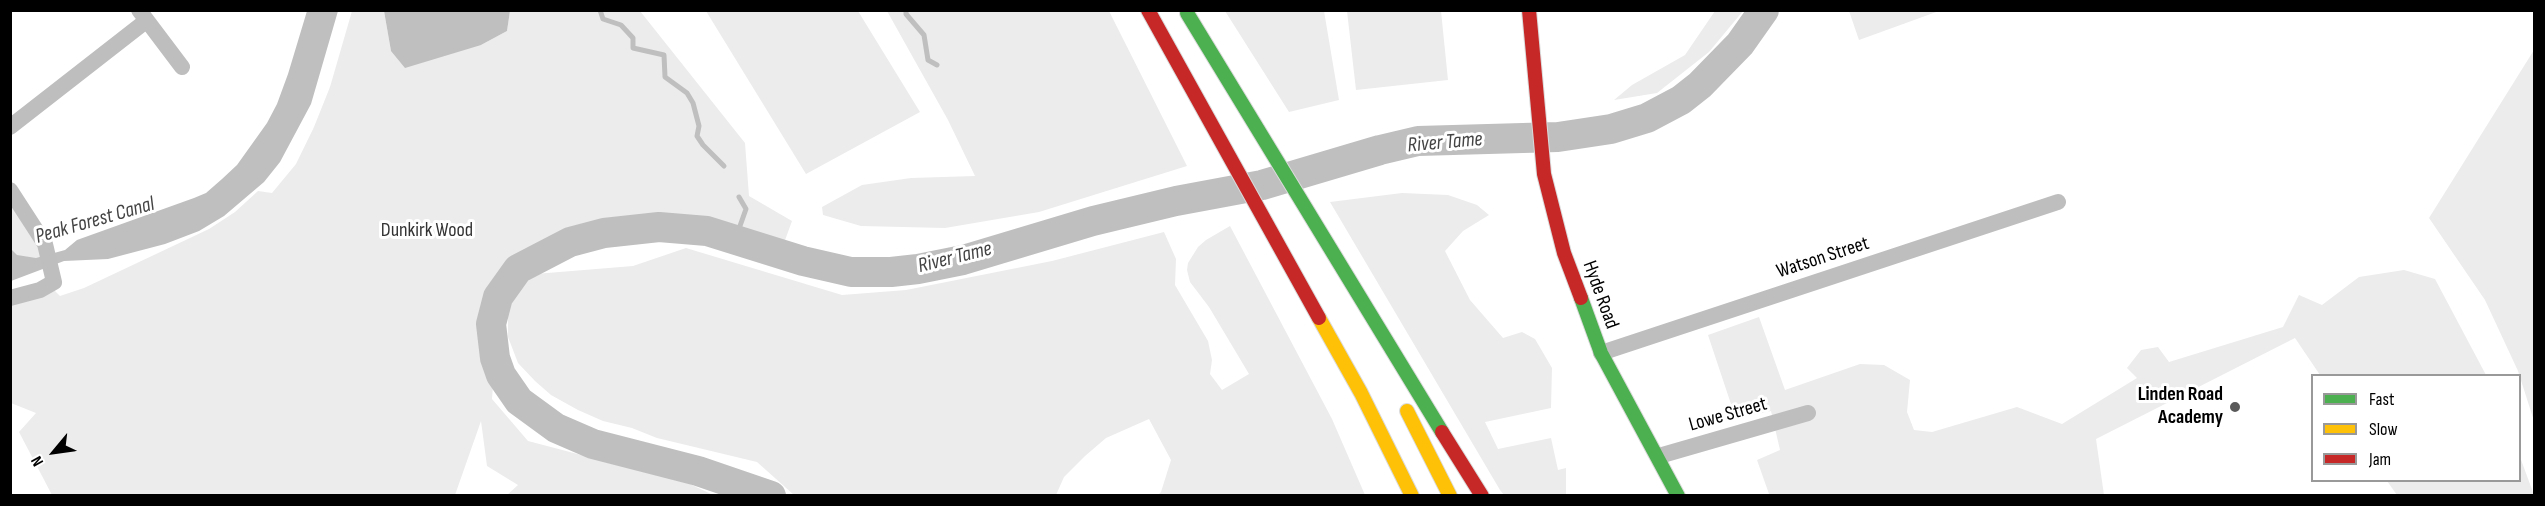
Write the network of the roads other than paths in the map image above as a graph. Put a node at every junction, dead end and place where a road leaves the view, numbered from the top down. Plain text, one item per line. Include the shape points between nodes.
1 (1148, 10) edge
2 (1529, 10) edge
3 (1186, 12) edge
4 (143, 16) edge
5 (1165, 41) junction
6 (182, 66) dead end
7 (10, 127) edge
8 (10, 190) edge
9 (2058, 202) dead end
10 (10, 298) edge
11 (1360, 325) dead end
12 (1601, 352) junction
13 (1337, 380) dead end
14 (1399, 396) dead end
15 (1808, 413) dead end
16 (1659, 456) junction
17 (1412, 495) edge
18 (1450, 495) edge
19 (1482, 495) edge
20 (1678, 495) edge

1 - 5 main road
2 - 12 main road, Hyde Road via 1544,174 1564,253
3 - 11 main road
3 - 19 main road
4 - 6 street
4 - 7 street
5 - 13 main road
5 - 17 main road via 1361,393
8 - 10 street via 45,244 54,274 50,286
9 - 12 street, Watson Street
12 - 16 main road, Hyde Road
14 - 18 main road
15 - 16 street, Lowe Street
16 - 20 main road, Hyde Road

